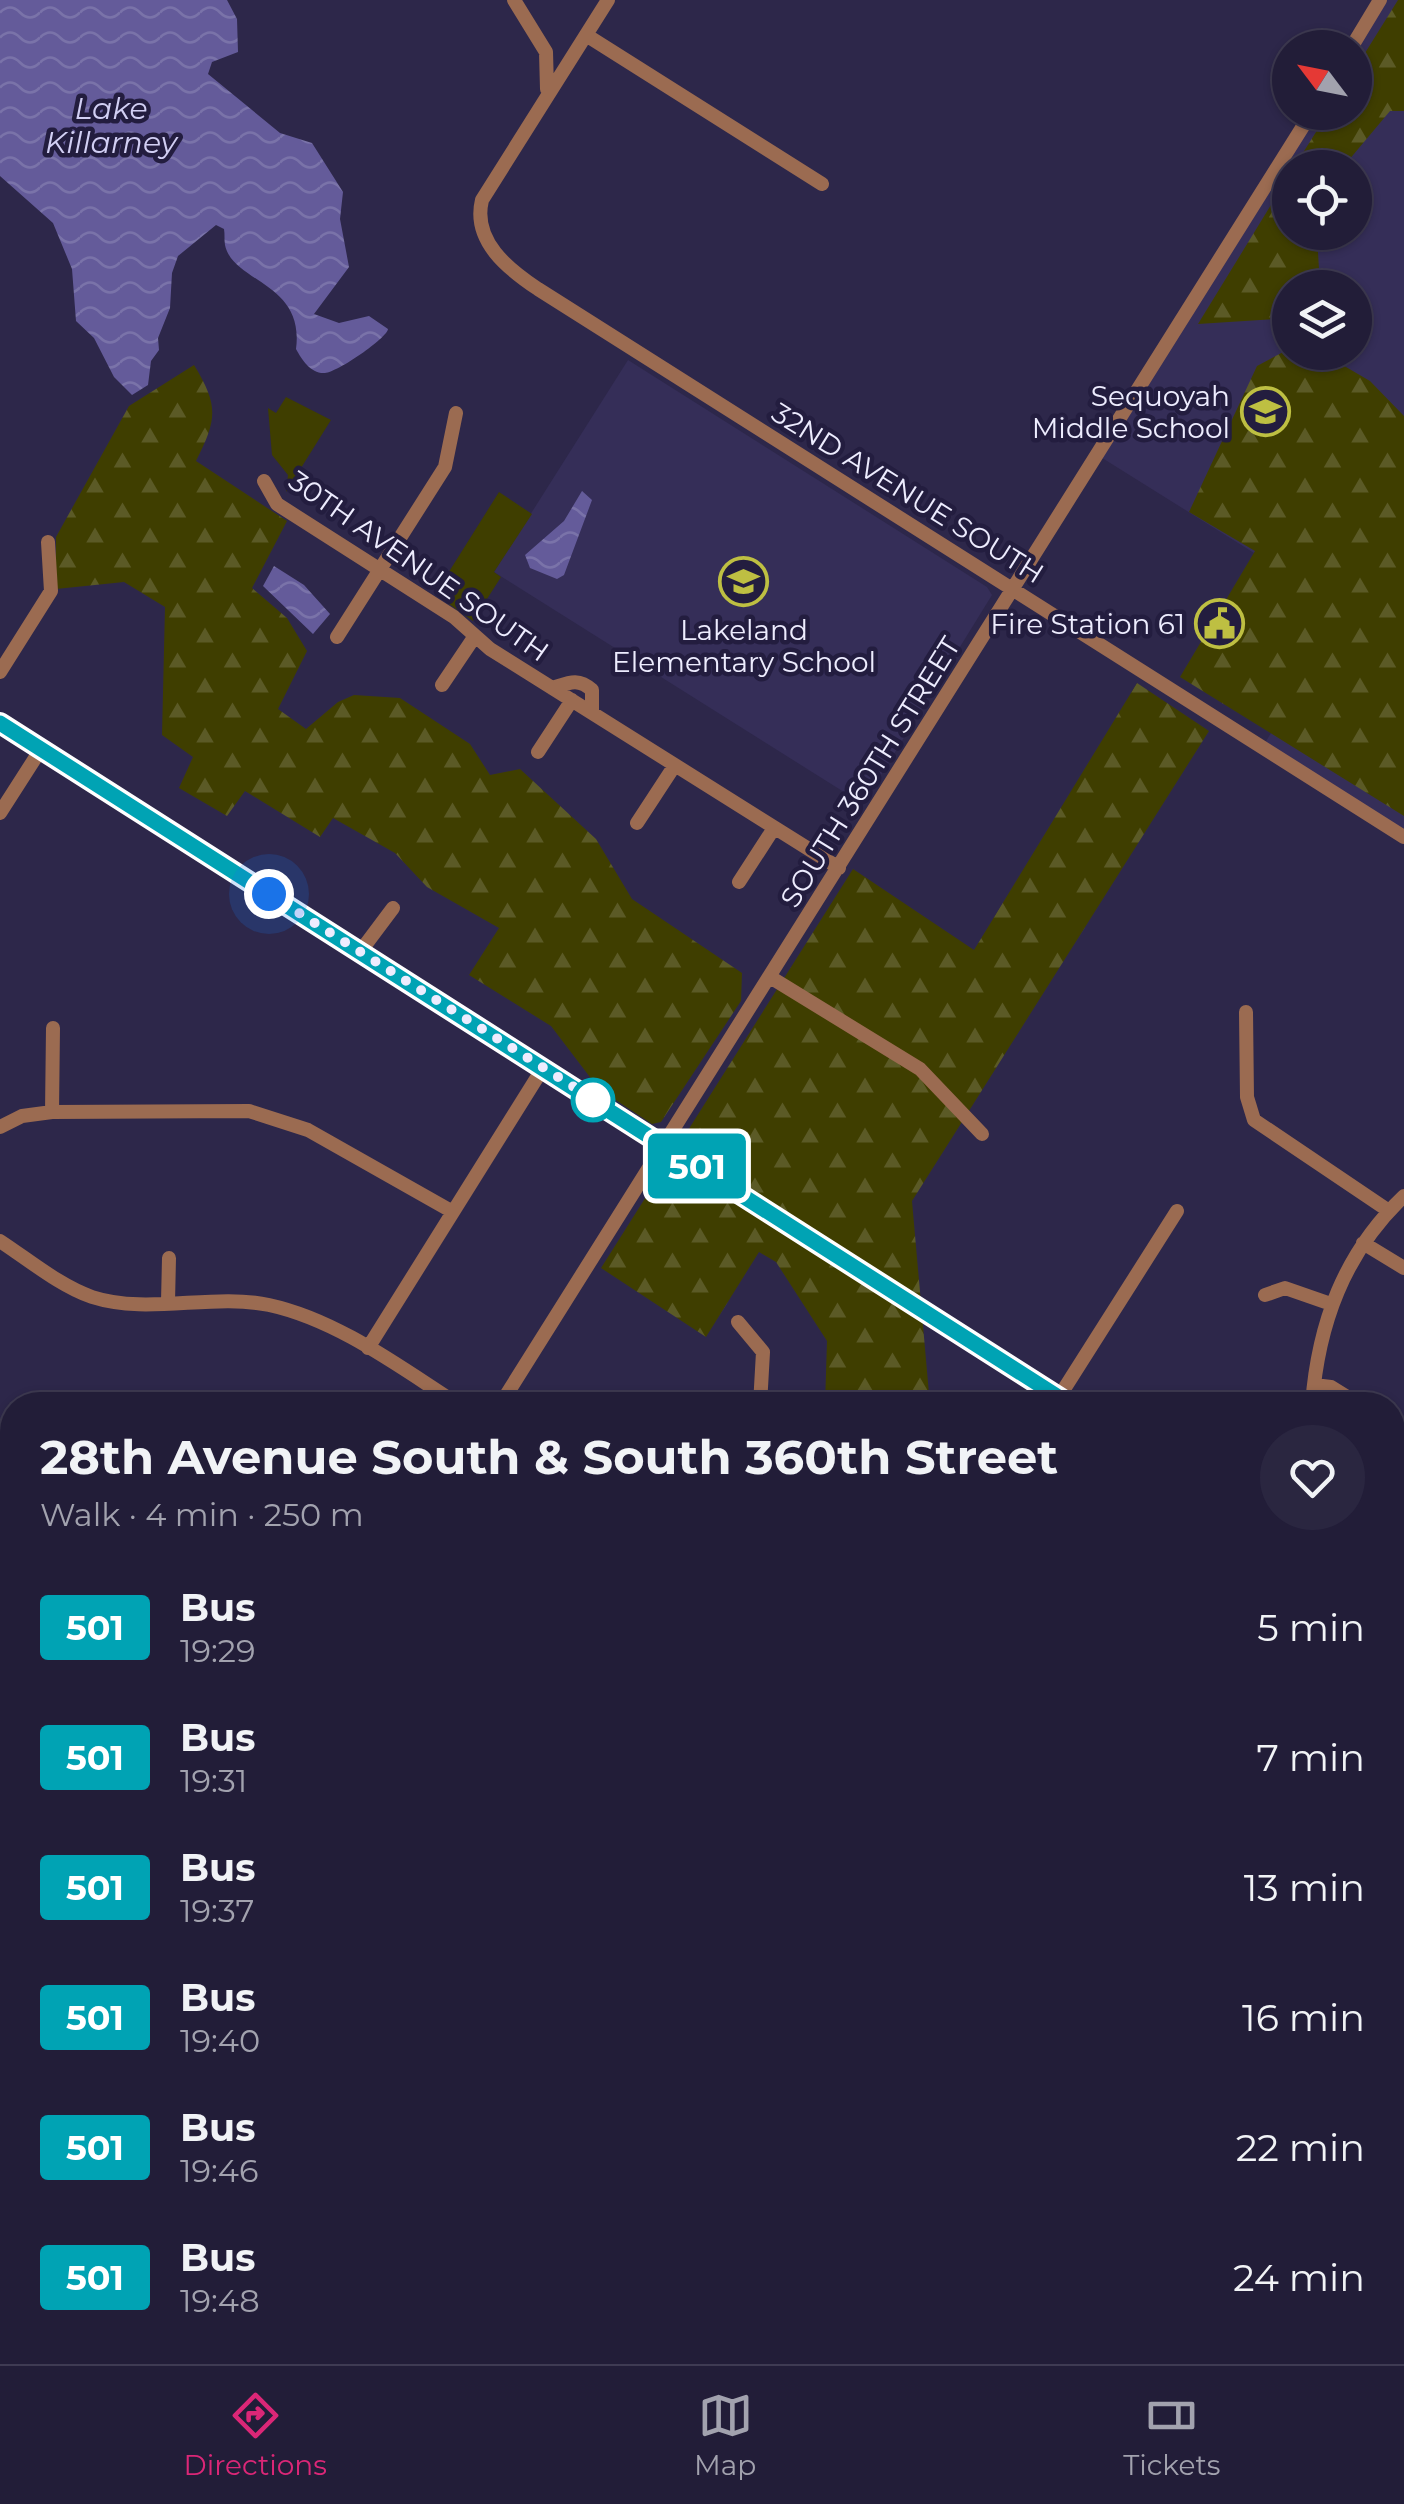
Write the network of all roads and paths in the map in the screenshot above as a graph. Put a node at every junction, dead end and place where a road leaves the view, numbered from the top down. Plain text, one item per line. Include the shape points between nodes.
1 (514, 0) edge
2 (608, 0) edge
3 (1380, 0) edge
4 (1362, 30) edge
5 (586, 35) junction
6 (544, 101) junction
7 (1301, 130) edge
8 (822, 184) dead end
9 (456, 413) dead end
10 (264, 481) dead end
11 (48, 542) dead end
12 (380, 570) junction
13 (1014, 590) junction
14 (475, 636) junction
15 (337, 637) dead end
16 (0, 672) edge
17 (442, 685) dead end
18 (552, 688) junction
19 (572, 700) junction
20 (592, 713) junction
21 (0, 723) edge
22 (42, 749) junction
23 (538, 752) dead end
24 (675, 765) junction
25 (0, 812) edge
26 (638, 823) dead end
27 (774, 828) junction
28 (1404, 836) edge
29 (839, 868) junction
30 (740, 882) dead end
31 (393, 908) dead end
32 (360, 952) junction
33 (770, 977) junction
34 (1246, 1012) dead end
35 (53, 1028) dead end
36 (543, 1068) junction
37 (52, 1112) junction
38 (0, 1126) edge
39 (982, 1134) dead end
40 (664, 1145) junction
41 (1404, 1196) edge
42 (1389, 1210) junction
43 (454, 1212) junction
44 (1177, 1212) dead end
45 (0, 1242) edge
46 (1363, 1243) junction
47 (168, 1258) dead end
48 (1404, 1268) edge
49 (1265, 1294) dead end
50 (168, 1302) junction
51 (1332, 1304) junction
52 (738, 1322) dead end
53 (368, 1348) junction
54 (1314, 1384) junction
55 (439, 1392) edge
56 (508, 1392) edge
57 (761, 1392) edge
58 (1051, 1392) edge
59 (1070, 1392) edge
60 (1313, 1392) edge
61 (1340, 1392) edge

1 - 6 street via 546,52 550,78
2 - 5 street
3 - 4 street
5 - 6 street
5 - 8 street
6 - 13 street, 32ND AVENUE SOUTH via 482,200 481,228 492,248 538,289
7 - 13 street, SOUTH 360TH STREET
9 - 12 street via 445,467
10 - 12 street, 30TH AVENUE SOUTH via 277,504
11 - 16 street via 51,591
12 - 14 street, 30TH AVENUE SOUTH
12 - 15 street
13 - 28 street, 32ND AVENUE SOUTH
13 - 29 street, SOUTH 360TH STREET
14 - 17 street
14 - 18 street, 30TH AVENUE SOUTH
18 - 19 street, 30TH AVENUE SOUTH
18 - 20 street, 30TH AVENUE SOUTH via 577,680 586,684
19 - 20 street, 30TH AVENUE SOUTH
19 - 23 street
20 - 24 street, 30TH AVENUE SOUTH
21 - 22 street
22 - 25 street
22 - 32 street
24 - 26 street
24 - 27 street, 30TH AVENUE SOUTH
27 - 29 street, 30TH AVENUE SOUTH
27 - 30 street
29 - 33 street, SOUTH 360TH STREET
31 - 32 street
32 - 36 street
33 - 39 street via 920,1069
33 - 40 street, SOUTH 360TH STREET
34 - 42 street via 1247,1098 1254,1120
35 - 37 street
36 - 40 street
36 - 43 street
37 - 38 street
37 - 43 street via 249,1111 308,1130
40 - 56 street, SOUTH 360TH STREET
40 - 58 street
41 - 42 street
42 - 46 street
43 - 53 street
44 - 59 street
45 - 50 street via 95,1298
46 - 48 street
46 - 51 street
47 - 50 street
49 - 51 street via 1285,1288
50 - 53 street via 268,1305
51 - 54 street
52 - 57 street via 763,1352
53 - 55 street
54 - 60 street
54 - 61 street

